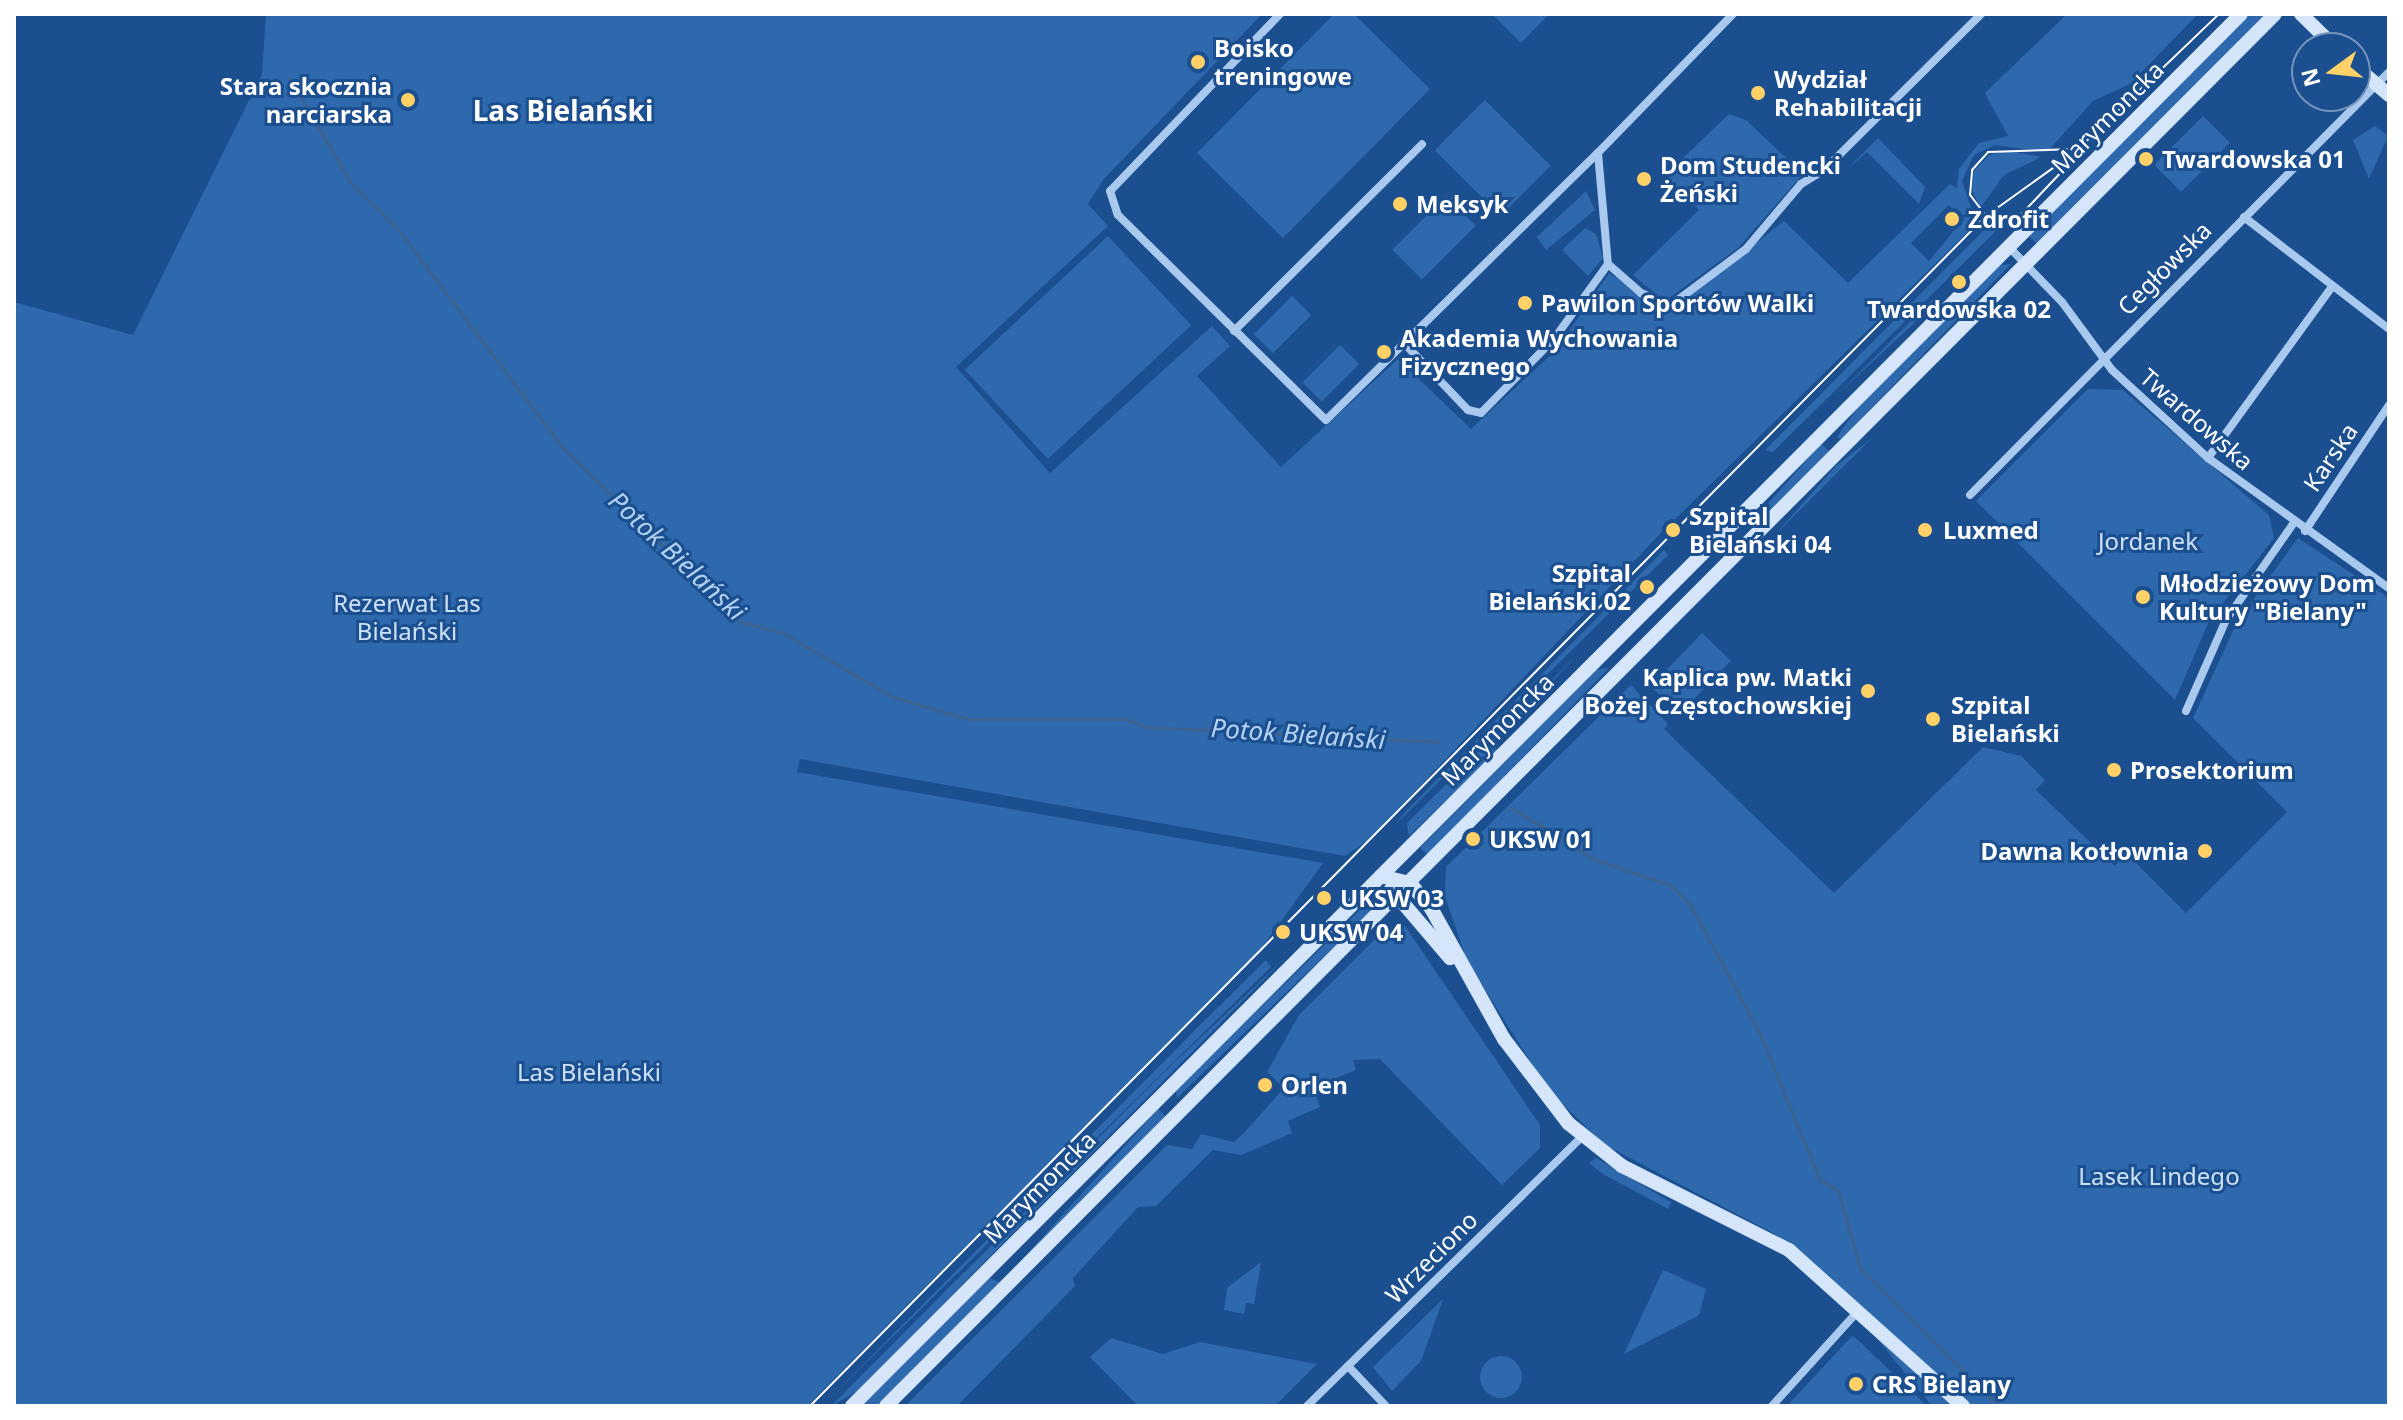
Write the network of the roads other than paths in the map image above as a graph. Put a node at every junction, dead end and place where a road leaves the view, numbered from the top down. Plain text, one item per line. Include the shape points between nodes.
1 (1280, 14) edge
2 (1733, 14) edge
3 (1981, 14) edge
4 (2241, 14) edge
5 (2275, 14) edge
6 (2301, 14) edge
7 (2320, 32) edge
8 (2389, 72) edge
9 (2371, 80) edge
10 (2377, 85) junction
11 (2389, 95) edge
12 (1422, 144) dead end
13 (1598, 153) junction
14 (2244, 217) junction
15 (2009, 247) junction
16 (1608, 264) junction
17 (2026, 266) junction
18 (2332, 287) junction
19 (2389, 329) edge
20 (1234, 331) junction
21 (1403, 342) junction
22 (2102, 358) junction
23 (2389, 405) edge
24 (1824, 433) junction
25 (1842, 449) junction
26 (2208, 458) junction
27 (1970, 495) dead end
28 (2293, 524) junction
29 (2305, 531) junction
30 (1725, 532) junction
31 (1759, 533) junction
32 (1715, 576) junction
33 (2389, 588) edge
34 (2186, 711) dead end
35 (1381, 876) junction
36 (1410, 883) junction
37 (1397, 896) junction
38 (1466, 977) junction
39 (1162, 1095) junction
40 (1179, 1113) junction
41 (1583, 1136) junction
42 (993, 1264) junction
43 (1011, 1282) junction
44 (1858, 1311) junction
45 (1348, 1366) junction
46 (852, 1406) edge
47 (886, 1406) edge
48 (1307, 1406) edge
49 (1386, 1406) edge
50 (1772, 1406) edge
51 (1963, 1406) edge

1 - 20 street via 1110,191 1118,215
2 - 13 street
3 - 16 street via 1801,184 1746,249 1671,305 1641,293
4 - 15 main road, Marymoncka
5 - 17 main road, Marymoncka
6 - 7 main road
8 - 10 street, Cegłowska
9 - 10 main road
10 - 11 main road
10 - 14 street, Cegłowska
12 - 20 street
13 - 16 street
13 - 21 street
14 - 18 street
14 - 22 street, Cegłowska
15 - 17 street, Twardowska
15 - 24 main road, Marymoncka
16 - 21 street via 1554,339 1481,413 1468,410
17 - 22 street, Twardowska
17 - 25 main road, Marymoncka
18 - 19 street
18 - 26 street
20 - 21 street via 1326,420
22 - 26 street, Twardowska
22 - 27 street, Cegłowska
23 - 29 street, Karska
24 - 25 main road
24 - 30 main road, Marymoncka
25 - 31 main road, Marymoncka
26 - 28 street, Twardowska
28 - 29 street, Twardowska
28 - 34 street via 2226,620
29 - 33 street, Twardowska
30 - 31 main road
30 - 32 main road
30 - 35 main road, Marymoncka
31 - 32 main road, Marymoncka
32 - 36 main road, Marymoncka
35 - 36 main road
35 - 37 main road
35 - 39 main road, Marymoncka
36 - 37 main road, Marymoncka
36 - 38 main road via 1431,908
37 - 38 main road
37 - 40 main road, Marymoncka
38 - 41 main road via 1536,1087
39 - 40 main road
39 - 42 main road, Marymoncka
40 - 43 main road, Marymoncka
41 - 44 main road via 1629,1170 1778,1242
41 - 45 street, Wrzeciono
42 - 43 main road
42 - 46 main road, Marymoncka
43 - 47 main road, Marymoncka
44 - 50 street
44 - 51 main road
45 - 48 street, Wrzeciono
45 - 49 street

